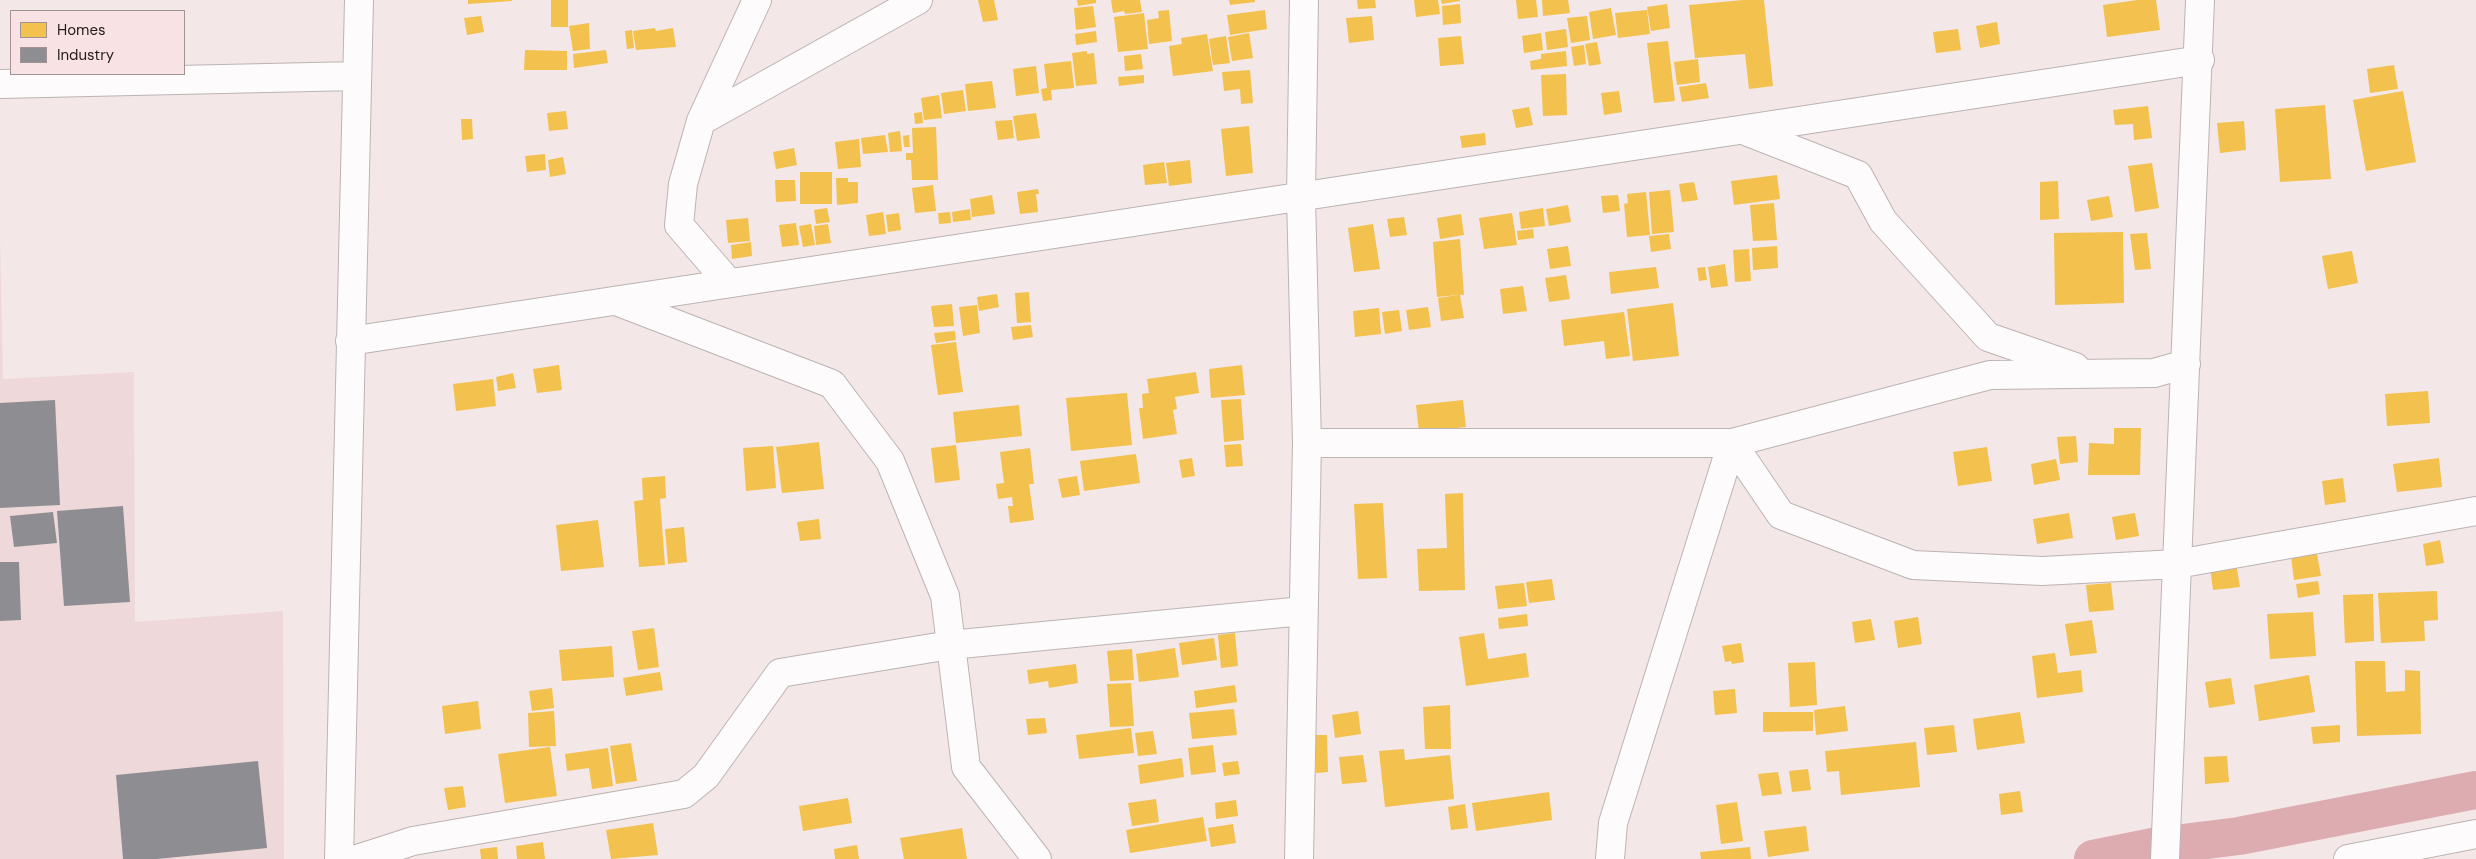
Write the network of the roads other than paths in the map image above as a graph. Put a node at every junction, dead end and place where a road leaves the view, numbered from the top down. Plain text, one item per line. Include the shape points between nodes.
1 (359, 0) edge
2 (778, 0) edge
3 (918, 0) edge
4 (1304, 0) edge
5 (2200, 0) edge
6 (754, 6) edge
7 (2200, 60) junction
8 (356, 76) junction
9 (0, 84) edge
10 (702, 121) junction
11 (1741, 130) junction
12 (1301, 197) junction
13 (730, 283) junction
14 (615, 300) junction
15 (350, 341) junction
16 (2186, 364) junction
17 (2093, 374) junction
18 (1307, 443) junction
19 (1732, 443) junction
20 (2476, 510) edge
21 (2177, 564) junction
22 (1303, 611) junction
23 (950, 645) junction
24 (2476, 834) edge
25 (339, 859) edge
26 (357, 859) edge
27 (1037, 859) edge
28 (1298, 859) edge
29 (1610, 859) edge
30 (2165, 859) edge
31 (2348, 859) edge

1 - 8 street
2 - 6 street
3 - 10 street
4 - 12 street
5 - 7 street
6 - 10 street
7 - 11 street
7 - 16 street
8 - 9 street
8 - 15 street
10 - 13 street via 683,184 679,224
11 - 12 street
11 - 17 street via 1858,175 1883,221 1988,337
12 - 13 street
12 - 18 street
13 - 14 street
14 - 15 street
14 - 23 street via 832,384 890,461 945,596
15 - 25 street
16 - 17 street via 2154,373
16 - 21 street
17 - 19 street via 1990,375
18 - 19 street
18 - 22 street
19 - 21 street via 1782,515 1913,565 2042,571
19 - 29 street via 1613,823
20 - 21 street
21 - 30 street
22 - 23 street
22 - 28 street
23 - 26 street via 780,673 706,776 684,794 413,841
23 - 27 street via 966,767
24 - 31 street

